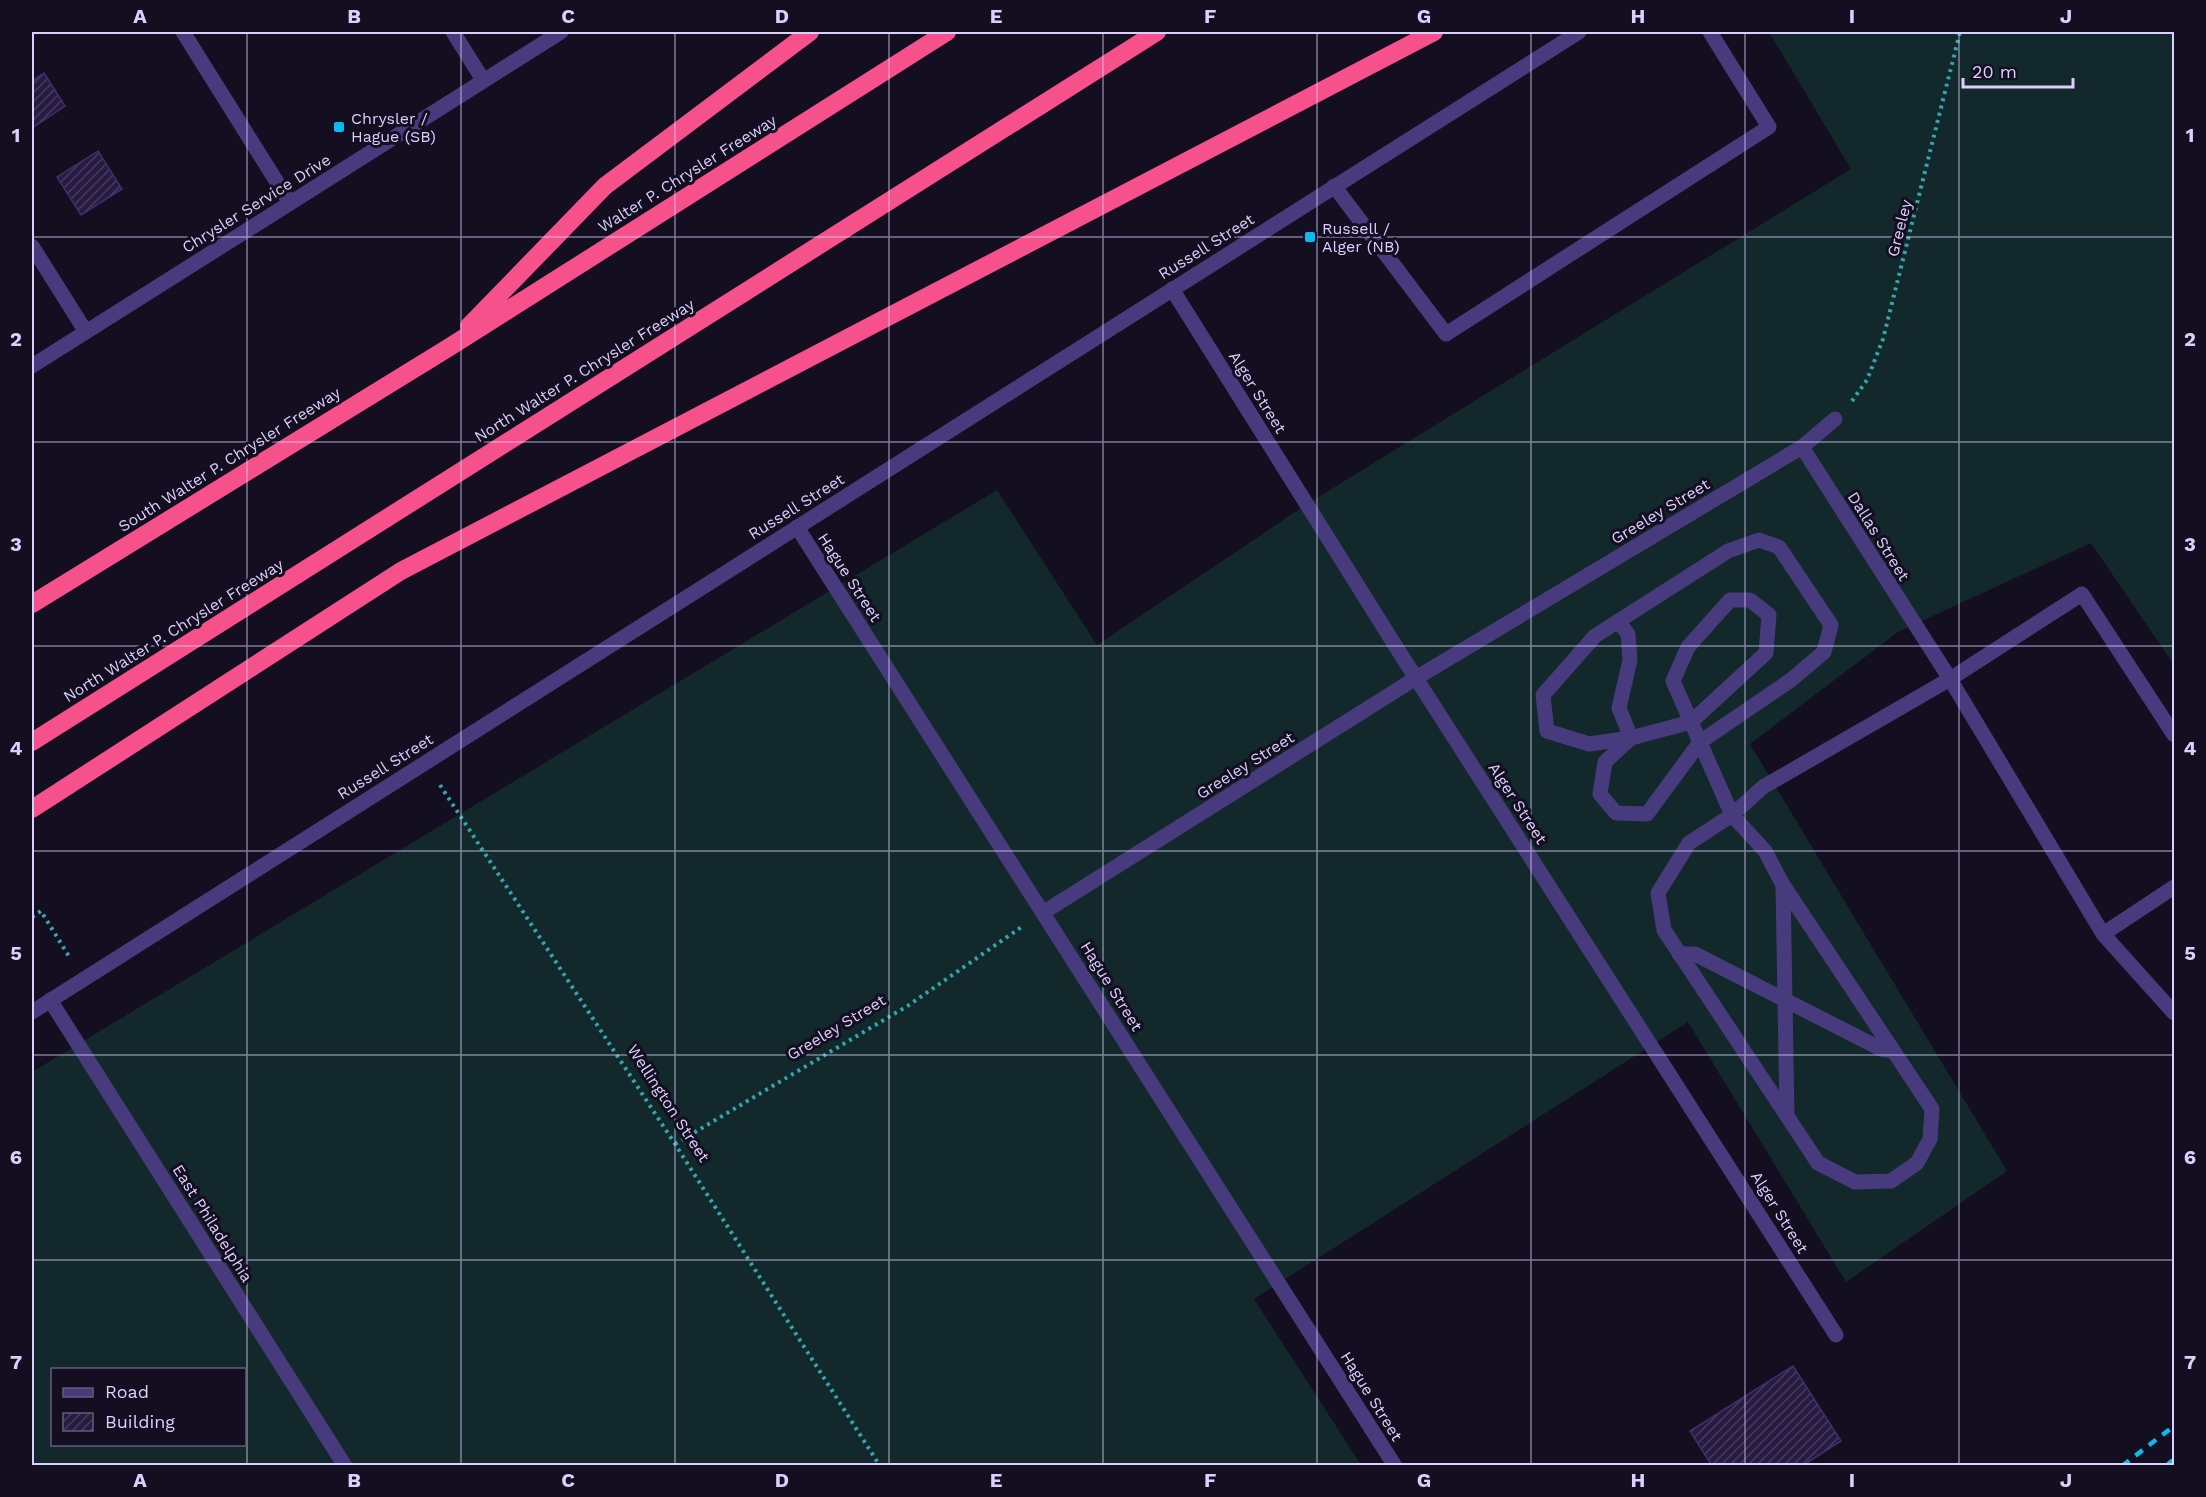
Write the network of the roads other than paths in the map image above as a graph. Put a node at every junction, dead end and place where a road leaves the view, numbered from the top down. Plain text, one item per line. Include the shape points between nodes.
1 (183, 32) edge
2 (453, 32) edge
3 (561, 32) edge
4 (810, 32) edge
5 (947, 32) edge
6 (1157, 32) edge
7 (1434, 32) edge
8 (1580, 32) edge
9 (1710, 32) edge
10 (483, 80) junction
11 (1334, 186) junction
12 (290, 203) junction
13 (32, 246) edge
14 (1172, 289) junction
15 (86, 332) junction
16 (448, 348) junction
17 (32, 366) edge
18 (1835, 419) road end
19 (1802, 447) junction
20 (796, 527) junction
21 (32, 604) edge
22 (1618, 621) junction
23 (1416, 678) junction
24 (1950, 679) junction
25 (1691, 722) junction
26 (2175, 735) edge
27 (1631, 738) junction
28 (32, 742) edge
29 (1700, 742) junction
30 (32, 809) edge
31 (1732, 815) junction
32 (1783, 885) junction
33 (2175, 887) edge
34 (1044, 912) junction
35 (2103, 934) junction
36 (1679, 954) junction
37 (1785, 998) junction
38 (50, 1000) junction
39 (32, 1012) edge
40 (2175, 1013) edge
41 (1893, 1051) junction
42 (1787, 1117) junction
43 (1836, 1335) dead end
44 (345, 1466) edge
45 (1395, 1466) edge

1 - 12 street
2 - 10 street
3 - 10 street, Chrysler Service Drive
4 - 16 highway via 605,186
5 - 16 highway, Walter P. Chrysler Freeway
6 - 28 highway, North Walter P. Chrysler Freeway
7 - 30 highway via 401,571
8 - 11 street, Russell Street
9 - 11 street via 1769,127 1446,334
10 - 12 street, Chrysler Service Drive
11 - 14 street, Russell Street
12 - 15 street, Chrysler Service Drive
13 - 15 street
14 - 20 street, Russell Street
14 - 23 street, Alger Street
15 - 17 street, Chrysler Service Drive
16 - 21 highway, South Walter P. Chrysler Freeway
18 - 19 street, Greeley Street
19 - 23 street, Greeley Street
19 - 24 street, Dallas Street
20 - 34 street, Hague Street
20 - 38 street, Russell Street
22 - 27 street via 1628,634 1630,660 1619,708
22 - 27 street via 1595,636 1544,695 1547,731 1589,744
22 - 29 street via 1728,551 1759,540 1779,547 1831,625 1824,652 1791,680
23 - 34 street, Greeley Street
23 - 43 street, Alger Street
24 - 26 street via 2082,594
24 - 31 street via 1763,787
24 - 35 street, Dallas Street
25 - 25 street via 1673,681 1688,647 1730,600 1750,600 1769,615 1766,653
25 - 27 street
25 - 29 street
27 - 29 street via 1605,762 1600,794 1616,813 1647,814
29 - 31 street
31 - 32 street via 1765,851
31 - 36 street via 1689,843 1658,893 1664,930
32 - 37 street
32 - 41 street
33 - 35 street
34 - 45 street, Hague Street
35 - 40 street, Dallas Street
36 - 37 street via 1695,954
36 - 42 street
37 - 41 street via 1881,1049
37 - 42 street
38 - 39 street, Russell Street
38 - 44 street, East Philadelphia
41 - 42 street via 1932,1109 1930,1139 1917,1163 1891,1181 1855,1182 1818,1163

